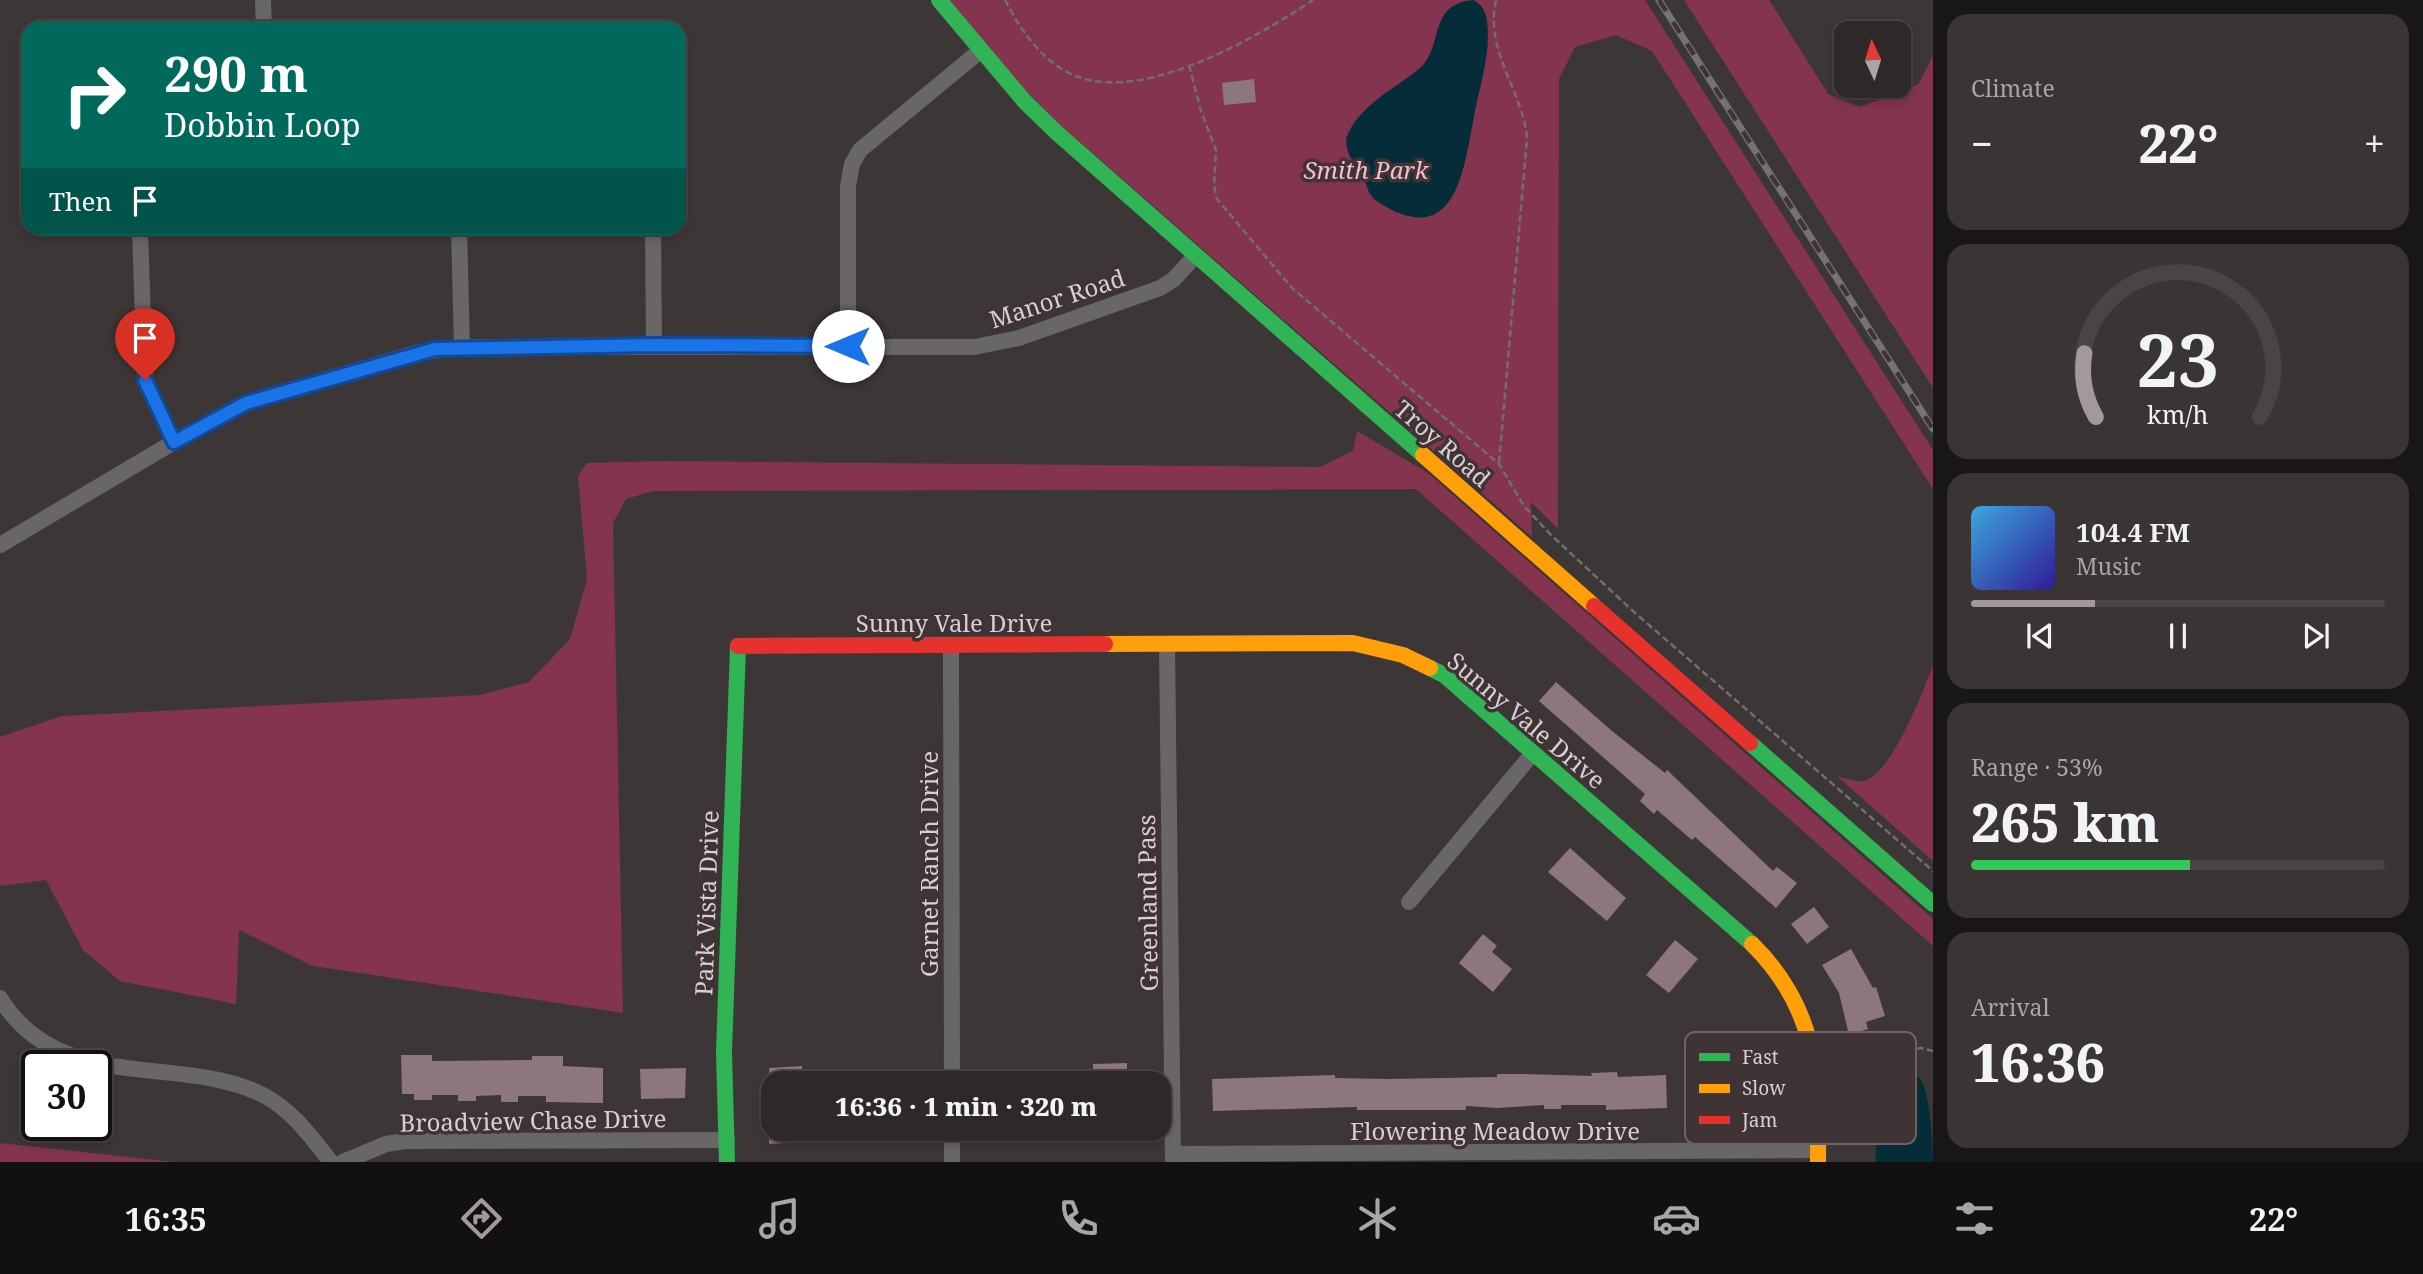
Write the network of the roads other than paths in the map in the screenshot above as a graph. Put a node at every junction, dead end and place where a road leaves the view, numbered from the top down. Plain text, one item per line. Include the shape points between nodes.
1 (264, 0) edge
2 (939, 0) edge
3 (264, 21) edge
4 (980, 51) junction
5 (140, 235) edge
6 (459, 235) edge
7 (653, 235) edge
8 (1195, 256) junction
9 (654, 345) junction
10 (848, 346) junction
11 (462, 347) junction
12 (174, 442) junction
13 (0, 545) edge
14 (1167, 644) junction
15 (951, 645) junction
16 (737, 646) joint
17 (1533, 752) junction
18 (1409, 902) dead end
19 (1933, 904) edge
20 (1, 1003) edge
21 (1809, 1032) edge
22 (951, 1071) edge
23 (727, 1140) junction
24 (952, 1141) edge
25 (1818, 1156) edge
26 (1173, 1158) edge
27 (331, 1162) edge
28 (343, 1162) edge
29 (727, 1162) edge
30 (952, 1162) edge

1 - 3 street
2 - 4 street, Troy Road
4 - 8 street, Troy Road via 1056,132
4 - 10 street via 860,150 852,164 848,186
5 - 12 street via 145,380
6 - 11 street
7 - 9 street
8 - 10 street, Manor Road via 1160,288 1019,338 974,347
8 - 19 street, Troy Road
9 - 10 street, Manor Road
9 - 11 street, Manor Road
11 - 12 street, Manor Road via 416,353 246,403
12 - 13 street, Manor Road
14 - 15 street, Sunny Vale Drive
14 - 17 street, Sunny Vale Drive via 1353,643 1403,655 1444,675
14 - 26 street, Greenland Pass
15 - 16 street, Sunny Vale Drive
15 - 22 street, Garnet Ranch Drive
16 - 23 street, Park Vista Drive via 724,1052
17 - 18 street
17 - 21 street, Sunny Vale Drive via 1755,946 1789,990
20 - 27 street via 47,1043 72,1055 111,1067 237,1085 263,1095 304,1128
23 - 28 street, Broadview Chase Drive via 406,1141
23 - 29 street, Park Vista Drive
24 - 30 street
25 - 26 street, Flowering Meadow Drive

